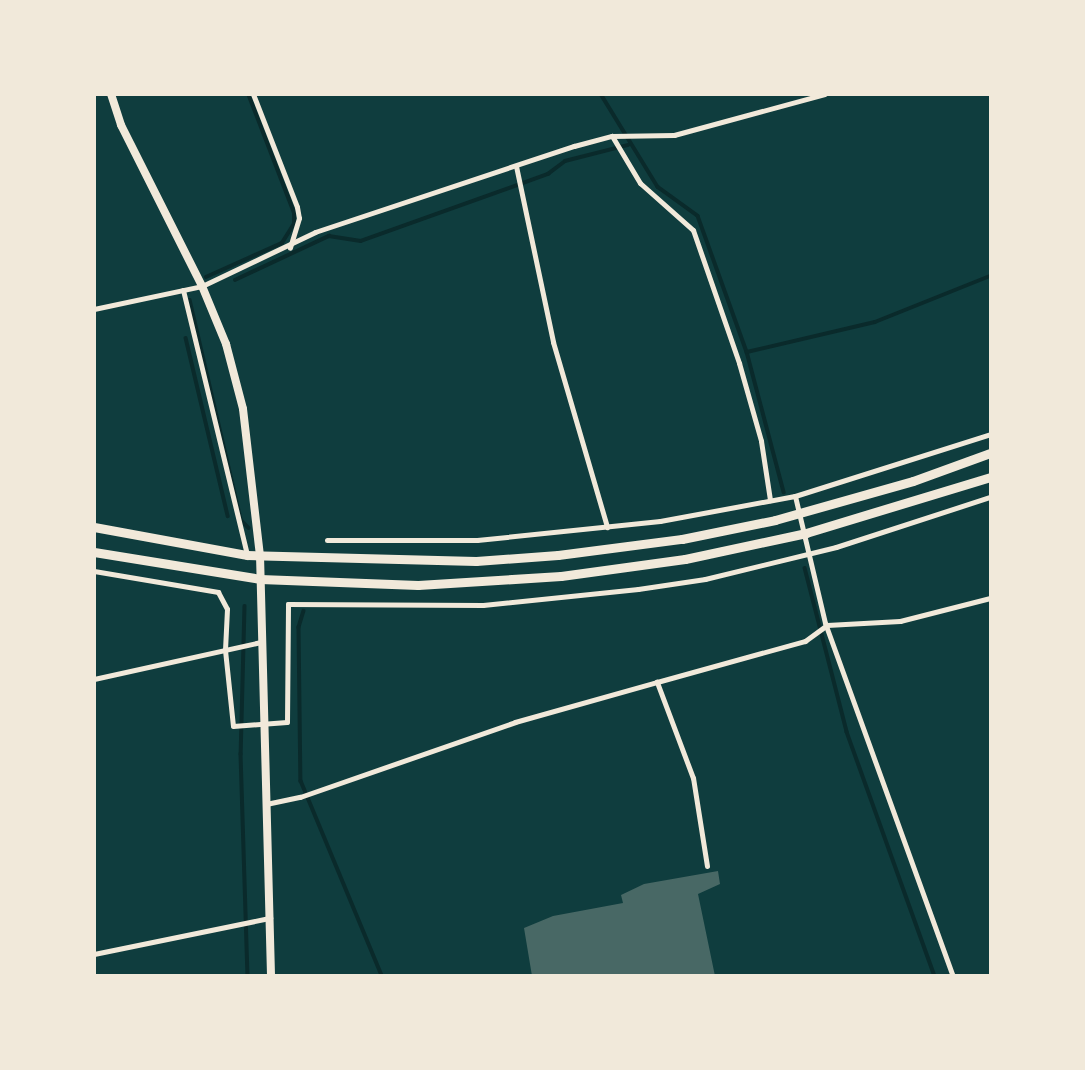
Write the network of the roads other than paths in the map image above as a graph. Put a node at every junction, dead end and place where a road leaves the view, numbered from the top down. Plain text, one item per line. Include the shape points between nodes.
1 (111, 94) edge
2 (253, 94) edge
3 (825, 94) edge
4 (615, 136) junction
5 (516, 166) junction
6 (290, 248) junction
7 (202, 286) junction
8 (183, 290) junction
9 (94, 309) edge
10 (990, 434) edge
11 (990, 453) edge
12 (990, 477) edge
13 (795, 496) junction
14 (990, 497) edge
15 (770, 500) junction
16 (801, 514) junction
17 (94, 527) edge
18 (607, 527) junction
19 (806, 533) junction
20 (327, 540) dead end
21 (94, 552) edge
22 (809, 553) junction
23 (247, 555) junction
24 (260, 555) junction
25 (94, 571) edge
26 (260, 579) junction
27 (990, 598) edge
28 (827, 625) junction
29 (261, 642) junction
30 (225, 650) junction
31 (94, 679) edge
32 (657, 682) junction
33 (264, 724) junction
34 (265, 804) junction
35 (707, 866) dead end
36 (270, 918) junction
37 (94, 954) edge
38 (271, 975) edge
39 (953, 975) edge

1 - 7 main road via 121,125
2 - 6 street via 297,207 299,218
3 - 4 street via 733,122 633,138
4 - 5 street
4 - 15 street via 647,191 684,217 693,230 739,363 761,441
5 - 6 street via 316,232
5 - 18 street via 553,342
6 - 7 street
7 - 8 street
7 - 24 main road via 226,344 243,409
8 - 9 street
8 - 23 street
10 - 13 street
11 - 16 highway
12 - 19 highway
13 - 15 street
13 - 16 street
14 - 22 street
15 - 18 street
16 - 19 street
16 - 24 highway via 682,540 558,555 476,561
17 - 23 highway
18 - 20 street via 477,540
19 - 22 street
19 - 26 highway via 685,559 561,576 418,585
21 - 26 highway
22 - 28 street
22 - 33 street via 705,579 573,599 418,607 320,601 288,604 287,722
23 - 24 highway
24 - 26 main road
25 - 30 street via 218,592 227,609
26 - 29 main road
27 - 28 street via 900,621
28 - 32 street via 805,641
28 - 39 street
29 - 30 street
29 - 33 main road
30 - 31 street
30 - 33 street via 233,726
32 - 34 street via 515,722 300,797
32 - 35 street via 693,778
33 - 34 main road
34 - 36 main road
36 - 37 street
36 - 38 main road

